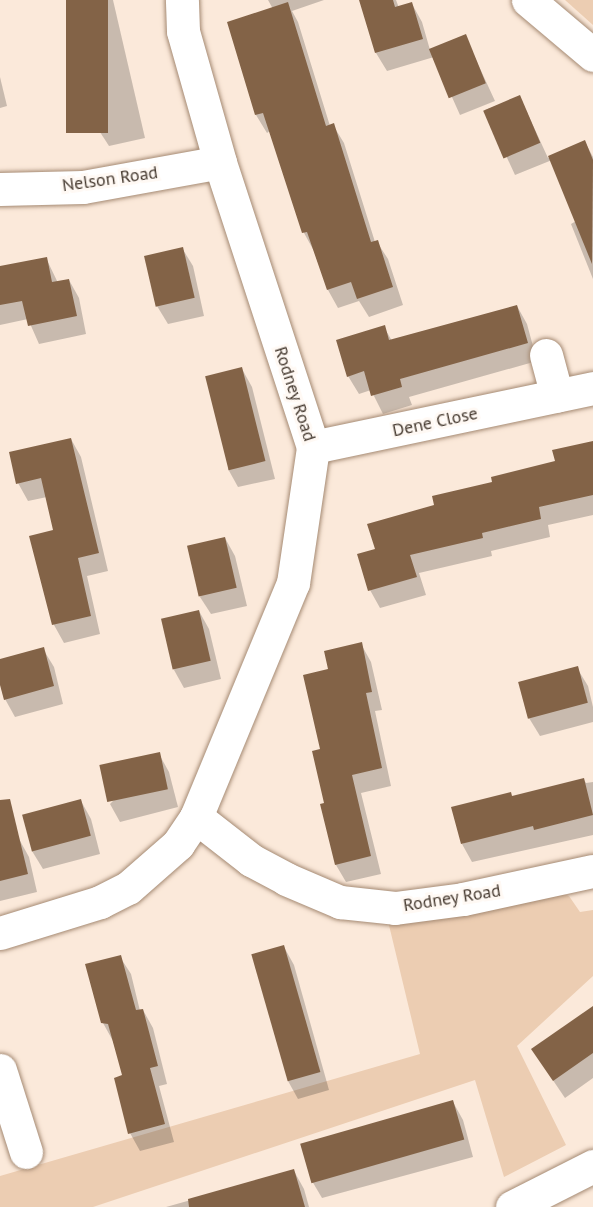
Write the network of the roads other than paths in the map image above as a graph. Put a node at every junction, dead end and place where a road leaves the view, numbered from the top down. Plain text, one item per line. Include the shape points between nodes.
1 (182, 0) edge
2 (528, 0) edge
3 (593, 55) edge
4 (220, 162) junction
5 (0, 189) edge
6 (546, 355) dead end
7 (593, 388) edge
8 (557, 396) junction
9 (313, 447) junction
10 (196, 817) junction
11 (591, 880) edge
12 (0, 933) edge
13 (0, 1070) edge
14 (26, 1152) dead end
15 (593, 1166) edge
16 (524, 1204) edge

1 - 4 street, Rodney Road via 183,31
2 - 3 street
4 - 5 street, Nelson Road via 83,187
4 - 9 street, Rodney Road
6 - 8 street
7 - 8 street, Dene Close
8 - 9 street, Dene Close
9 - 10 street, Rodney Road via 293,583
10 - 11 street, Rodney Road via 251,860 340,902 395,908
10 - 12 street, Rodney Road via 178,844 128,888 100,902
13 - 14 street
15 - 16 street

